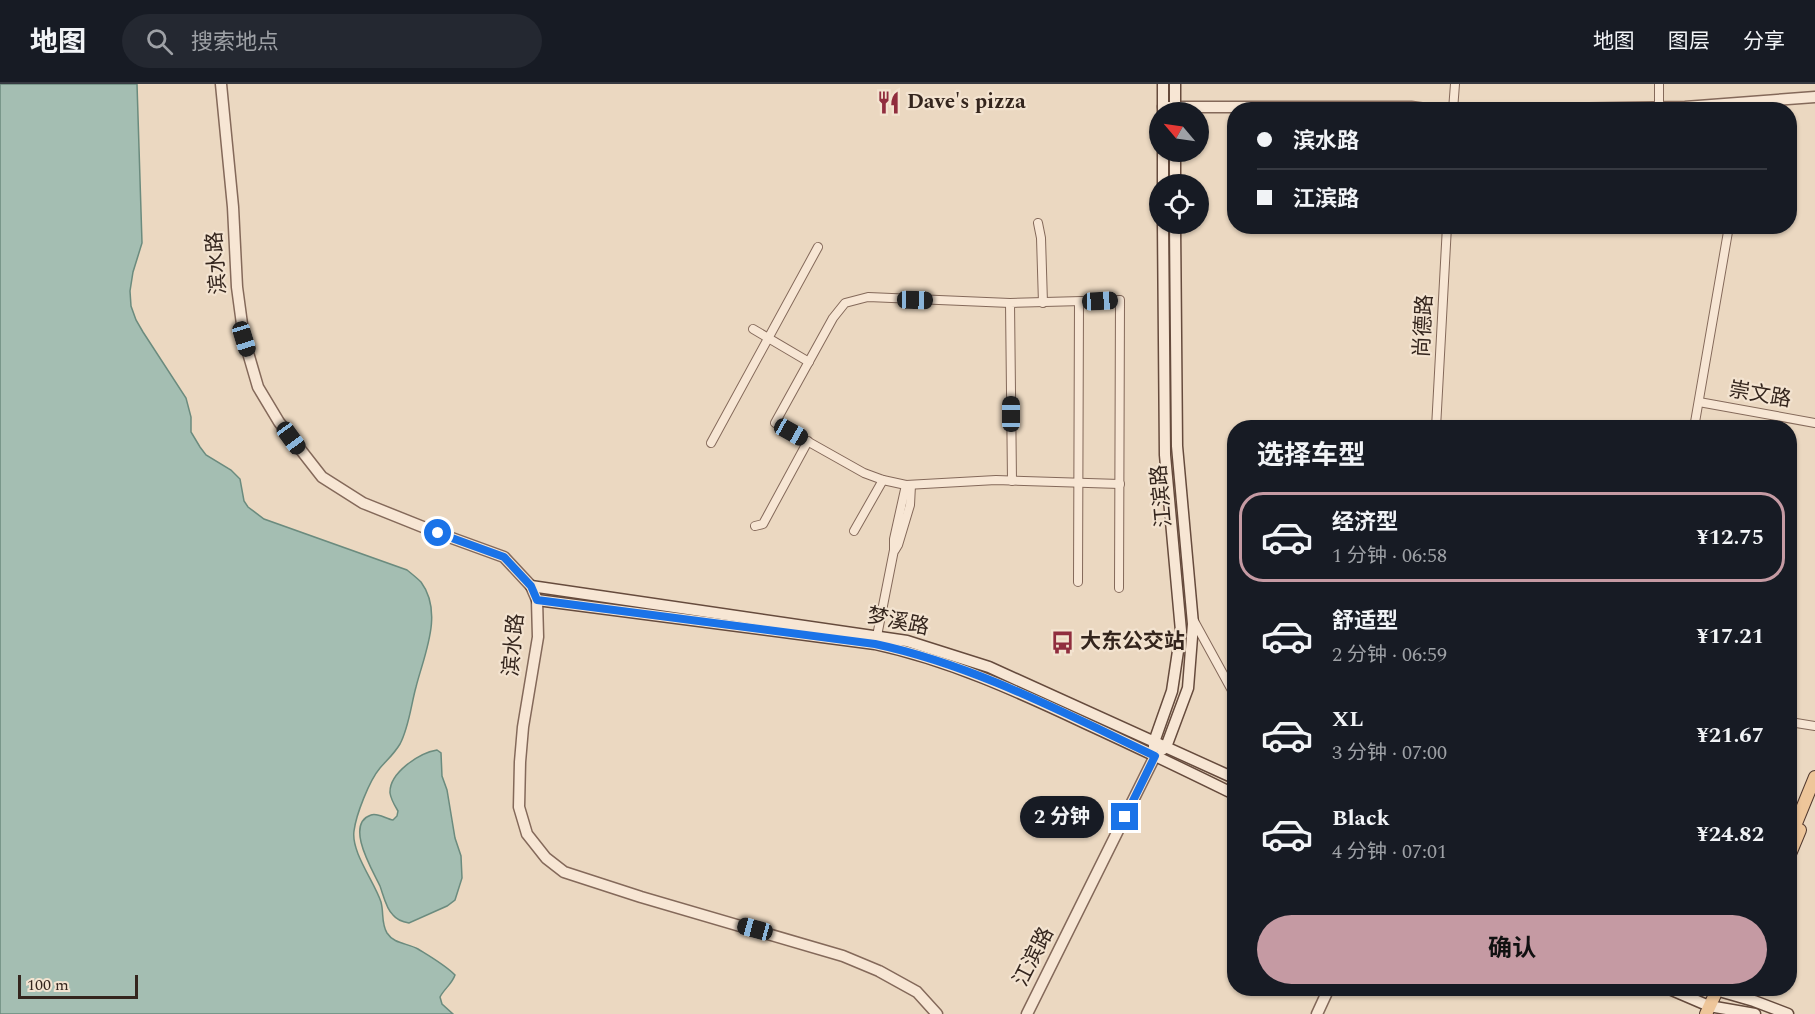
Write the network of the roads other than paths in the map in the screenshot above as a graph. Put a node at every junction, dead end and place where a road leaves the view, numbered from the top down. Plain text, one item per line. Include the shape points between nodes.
1 (221, 84) edge
2 (1163, 84) edge
3 (1175, 84) edge
4 (1455, 84) edge
5 (1659, 84) edge
6 (1815, 97) edge
7 (1163, 102) edge
8 (1175, 102) edge
9 (1454, 102) edge
10 (1659, 102) edge
11 (1780, 102) edge
12 (1227, 109) edge
13 (1209, 110) edge
14 (1038, 223) dead end
15 (1163, 234) edge
16 (1175, 234) edge
17 (1447, 234) edge
18 (1728, 234) edge
19 (818, 247) dead end
20 (1079, 302) junction
21 (1010, 303) junction
22 (1042, 303) junction
23 (753, 329) dead end
24 (769, 338) junction
25 (809, 362) junction
26 (1698, 402) junction
27 (1436, 420) edge
28 (1695, 420) edge
29 (1815, 423) edge
30 (808, 441) junction
31 (711, 443) dead end
32 (883, 480) junction
33 (1012, 481) junction
34 (1078, 483) junction
35 (1120, 484) junction
36 (908, 485) junction
37 (756, 526) dead end
38 (854, 531) dead end
39 (1078, 582) dead end
40 (531, 586) junction
41 (1119, 588) dead end
42 (537, 600) junction
43 (1192, 618) junction
44 (876, 640) junction
45 (1227, 681) edge
46 (1797, 723) edge
47 (1815, 726) edge
48 (1154, 742) junction
49 (1166, 747) junction
50 (1155, 756) junction
51 (1227, 775) edge
52 (1815, 777) edge
53 (1227, 791) edge
54 (1815, 794) edge
55 (1797, 821) edge
56 (1797, 837) edge
57 (1325, 996) edge
58 (1683, 996) edge
59 (1738, 996) edge
60 (1712, 1010) edge
61 (937, 1014) edge
62 (1027, 1014) edge
63 (1317, 1014) edge
64 (1755, 1014) edge
65 (1788, 1014) edge

1 - 40 main road, 滨水路 via 244,339 258,387 279,422 322,477 363,503 504,557
2 - 7 main road
3 - 8 main road
4 - 9 street
5 - 10 street
6 - 11 main road
12 - 13 main road
14 - 22 street
15 - 48 main road, 江滨路 via 1165,455 1181,632 1172,691
16 - 43 main road, 江滨路 via 1177,446
17 - 27 street, 尚德路
18 - 26 street
19 - 24 street
20 - 22 street
20 - 34 street
20 - 35 street via 1120,300
21 - 22 street
21 - 25 street via 868,297 845,303
21 - 33 street
23 - 24 street
24 - 25 street
24 - 31 street
25 - 30 street via 775,423
26 - 28 street
26 - 29 street, 崇文路
30 - 32 street
30 - 37 street via 763,524
32 - 36 street
32 - 38 street
33 - 34 street
33 - 36 street
34 - 35 street
34 - 39 street
35 - 41 street
36 - 44 street via 910,505 894,550
40 - 42 main road, 滨水路
40 - 44 main road, 梦溪路
42 - 44 main road, 梦溪路
42 - 61 main road, 滨水路 via 538,637 524,727 519,807 527,834 546,858 564,872 852,960 917,993
43 - 45 street
43 - 49 main road, 江滨路 via 1188,688
44 - 48 main road, 梦溪路 via 907,641 989,667
44 - 50 main road, 梦溪路 via 986,678
46 - 47 street
48 - 49 main road, 梦溪路
48 - 50 main road, 江滨路
49 - 50 main road, 江滨路
49 - 51 main road, 梦溪路
50 - 53 main road, 梦溪路
50 - 62 main road, 江滨路
52 - 55 main road
54 - 56 main road
57 - 63 main road
58 - 60 main road
59 - 65 main road
60 - 64 main road

